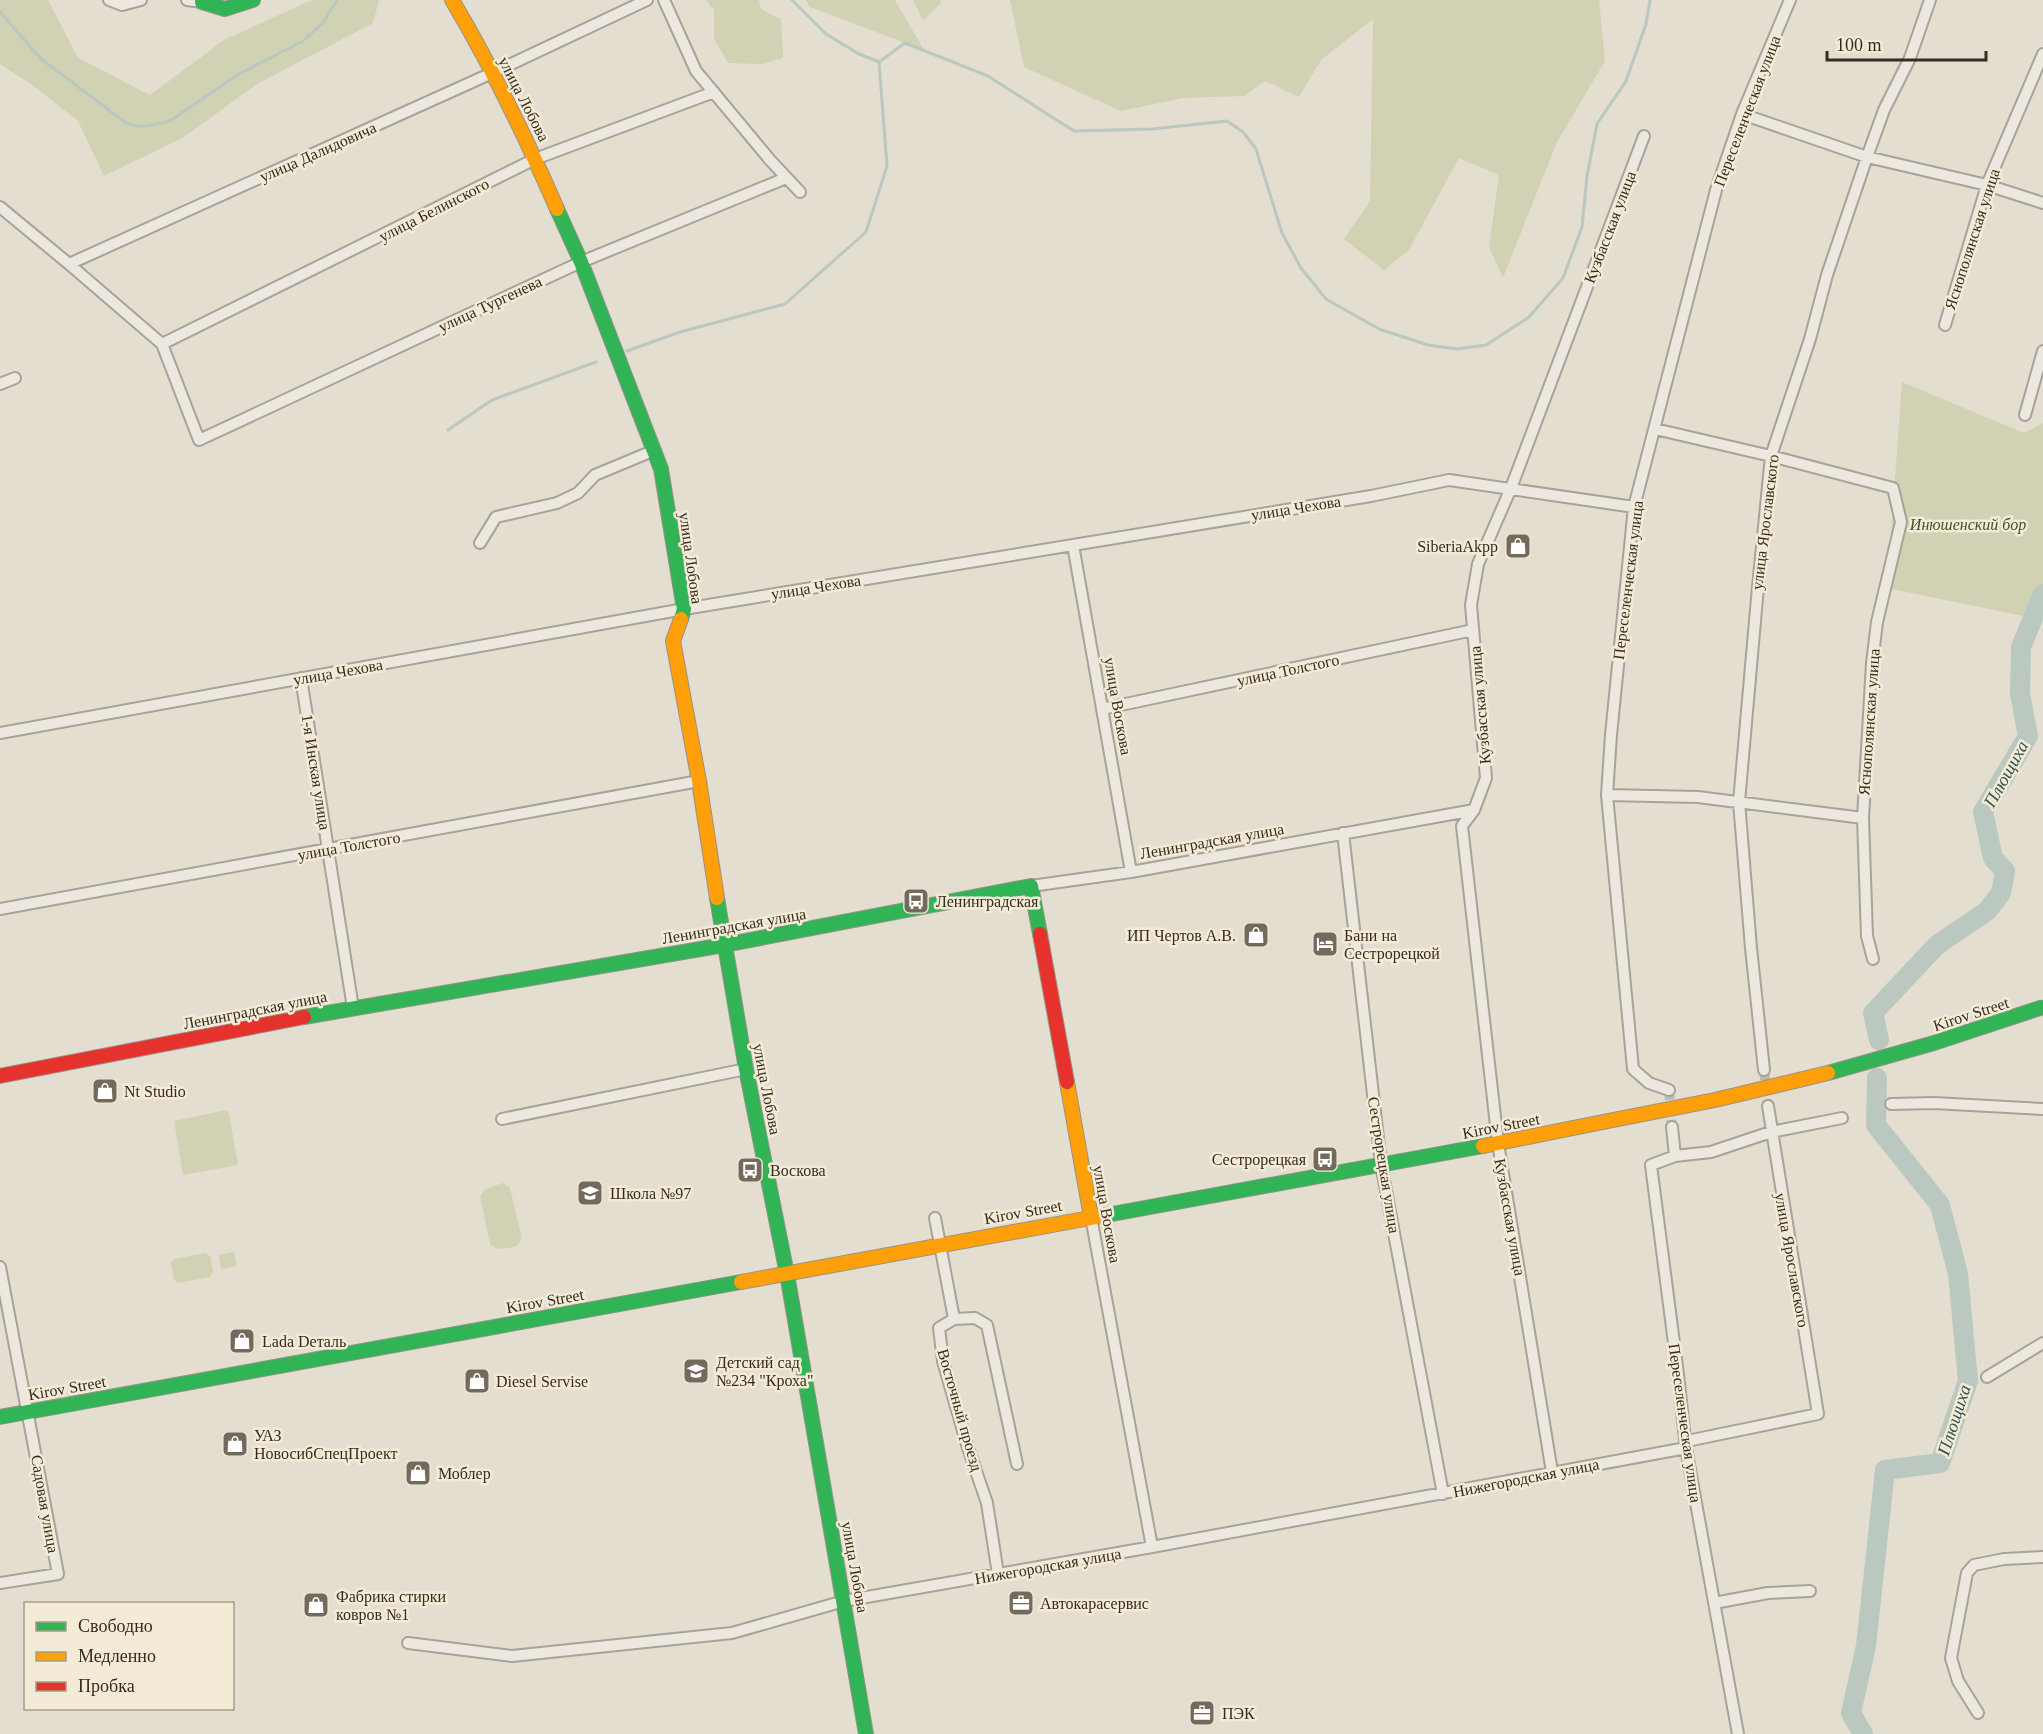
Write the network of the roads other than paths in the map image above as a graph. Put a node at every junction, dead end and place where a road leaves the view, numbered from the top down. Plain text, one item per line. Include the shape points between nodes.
1 (109, 0) edge
2 (141, 0) edge
3 (187, 0) edge
4 (253, 0) edge
5 (452, 0) edge
6 (647, 0) edge
7 (664, 0) edge
8 (1790, 0) edge
9 (1930, 0) edge
10 (202, 1) edge
11 (2043, 54) edge
12 (492, 73) junction
13 (714, 92) junction
14 (1742, 114) junction
15 (1644, 136) dead end
16 (1867, 157) junction
17 (535, 159) junction
18 (786, 177) junction
19 (1987, 185) junction
20 (800, 192) dead end
21 (2043, 203) edge
22 (0, 207) edge
23 (581, 262) junction
24 (69, 264) junction
25 (1945, 325) dead end
26 (162, 344) junction
27 (2043, 351) edge
28 (15, 378) dead end
29 (0, 384) edge
30 (2025, 415) dead end
31 (1655, 429) junction
32 (655, 450) junction
33 (1771, 456) junction
34 (1511, 488) junction
35 (1634, 507) junction
36 (480, 543) dead end
37 (1073, 545) junction
38 (684, 609) junction
39 (1473, 630) junction
40 (301, 678) junction
41 (1102, 709) junction
42 (0, 733) edge
43 (699, 781) junction
44 (1607, 795) junction
45 (1739, 802) junction
46 (1474, 810) junction
47 (1863, 818) junction
48 (1343, 833) junction
49 (328, 850) junction
50 (1131, 872) junction
51 (1031, 886) junction
52 (0, 909) edge
53 (724, 945) junction
54 (1873, 959) dead end
55 (2043, 1007) edge
56 (353, 1008) junction
57 (746, 1069) junction
58 (1764, 1070) tunnel mouth
59 (0, 1076) edge
60 (1669, 1090) dead end
61 (1891, 1104) dead end
62 (1768, 1106) tunnel mouth
63 (2043, 1109) edge
64 (1842, 1118) dead end
65 (502, 1119) dead end
66 (1672, 1127) tunnel mouth
67 (1771, 1132) junction
68 (1498, 1143) junction
69 (1676, 1156) junction
70 (1382, 1164) junction
71 (1091, 1216) junction
72 (934, 1218) dead end
73 (939, 1245) junction
74 (0, 1267) edge
75 (787, 1274) junction
76 (954, 1319) junction
77 (2043, 1343) edge
78 (1987, 1377) dead end
79 (28, 1412) junction
80 (1818, 1414) joint
81 (0, 1417) edge
82 (1686, 1444) junction
83 (1017, 1464) dead end
84 (1552, 1472) junction
85 (1443, 1494) junction
86 (1152, 1548) junction
87 (2043, 1557) edge
88 (998, 1574) junction
89 (0, 1583) edge
90 (1810, 1591) dead end
91 (844, 1601) junction
92 (1714, 1603) junction
93 (408, 1643) dead end
94 (1978, 1713) dead end
95 (866, 1734) edge
96 (1738, 1734) edge

1 - 2 street via 122,5
3 - 10 street
4 - 10 street via 225,9
5 - 12 street, улица Лобова
6 - 12 street, улица Далидовича
7 - 13 street via 696,71
8 - 14 street, Переселенческая улица
9 - 16 street, улица Ярославского via 1910,58 1884,110
11 - 19 street, Яснополянская улица
12 - 17 street, улица Лобова
12 - 24 street, улица Далидовича
13 - 17 street, улица Белинского
13 - 18 street
14 - 16 street
14 - 31 street, Переселенческая улица via 1716,190
15 - 34 street, Кузбасская улица
16 - 19 street
16 - 33 street, улица Ярославского
17 - 23 street, улица Лобова
17 - 26 street, улица Белинского
18 - 20 street
18 - 23 street, улица Тургенева
19 - 21 street
19 - 25 street, Яснополянская улица
22 - 24 street
23 - 26 street, улица Тургенева via 199,440
23 - 32 street, улица Лобова
24 - 26 street
27 - 30 street
28 - 29 street
31 - 33 street
31 - 35 street, Переселенческая улица
32 - 36 street via 595,475 578,494 558,503 496,517
32 - 38 street, улица Лобова
33 - 45 street, улица Ярославского
33 - 47 street, Яснополянская улица via 1893,488 1901,522 1877,622
34 - 35 street, улица Чехова
34 - 37 street, улица Чехова via 1449,480
34 - 39 street, Кузбасская улица via 1478,564 1471,605
35 - 44 street, Переселенческая улица
37 - 38 street, улица Чехова
37 - 41 street, улица Воскова
38 - 40 street, улица Чехова
38 - 43 street, улица Лобова via 673,640
39 - 41 street, улица Толстого
39 - 46 street, Кузбасская улица via 1486,778
40 - 42 street, улица Чехова
40 - 49 street, 1-я Инская улица
41 - 50 street, улица Воскова
43 - 49 street, улица Толстого
43 - 53 street, улица Лобова
44 - 45 street
44 - 60 street, Переселенческая улица via 1633,1068 1649,1083
45 - 47 street
45 - 58 street, улица Ярославского
46 - 48 street, Ленинградская улица
46 - 68 street, Кузбасская улица via 1462,826
47 - 54 street, Яснополянская улица via 1867,936
48 - 50 street, Ленинградская улица
48 - 70 street, Сестрорецкая улица
49 - 52 street, улица Толстого
49 - 56 street, 1-я Инская улица
50 - 51 street, Ленинградская улица
51 - 53 street, Ленинградская улица
51 - 71 street, улица Воскова
53 - 56 street, Ленинградская улица
53 - 57 street, улица Лобова
55 - 68 street, Kirov Street, bridge via 1904,1053 1812,1077 1693,1106
56 - 59 street, Ленинградская улица
57 - 65 street
57 - 75 street, улица Лобова
61 - 63 street
62 - 67 street, улица Ярославского
64 - 67 street
66 - 69 street
67 - 69 street via 1711,1152
67 - 80 street, улица Ярославского
68 - 70 street, Kirov Street
68 - 84 street, Кузбасская улица
69 - 82 street, Переселенческая улица via 1650,1165
70 - 71 street, Kirov Street
70 - 85 street, Сестрорецкая улица
71 - 73 street, Kirov Street
71 - 86 street, улица Воскова
72 - 73 street
73 - 75 street, Kirov Street
73 - 76 street
74 - 79 street
75 - 79 street, Kirov Street
75 - 91 street, улица Лобова
76 - 83 street via 975,1318 987,1325
76 - 88 street, Восточный проезд via 939,1328 943,1361 987,1503
77 - 78 street
79 - 81 street, Kirov Street
79 - 89 street, Садовая улица via 58,1574
80 - 82 street, Нижегородская улица
82 - 84 street, Нижегородская улица
82 - 92 street, Переселенческая улица
84 - 85 street, Нижегородская улица
85 - 86 street, Нижегородская улица
86 - 88 street, Нижегородская улица
87 - 94 street via 1974,1565 1967,1573 1951,1658 1958,1681
88 - 91 street, Нижегородская улица
90 - 92 street via 1768,1593
91 - 93 street, Нижегородская улица via 732,1633 512,1656
91 - 95 street, улица Лобова
92 - 96 street, Переселенческая улица

